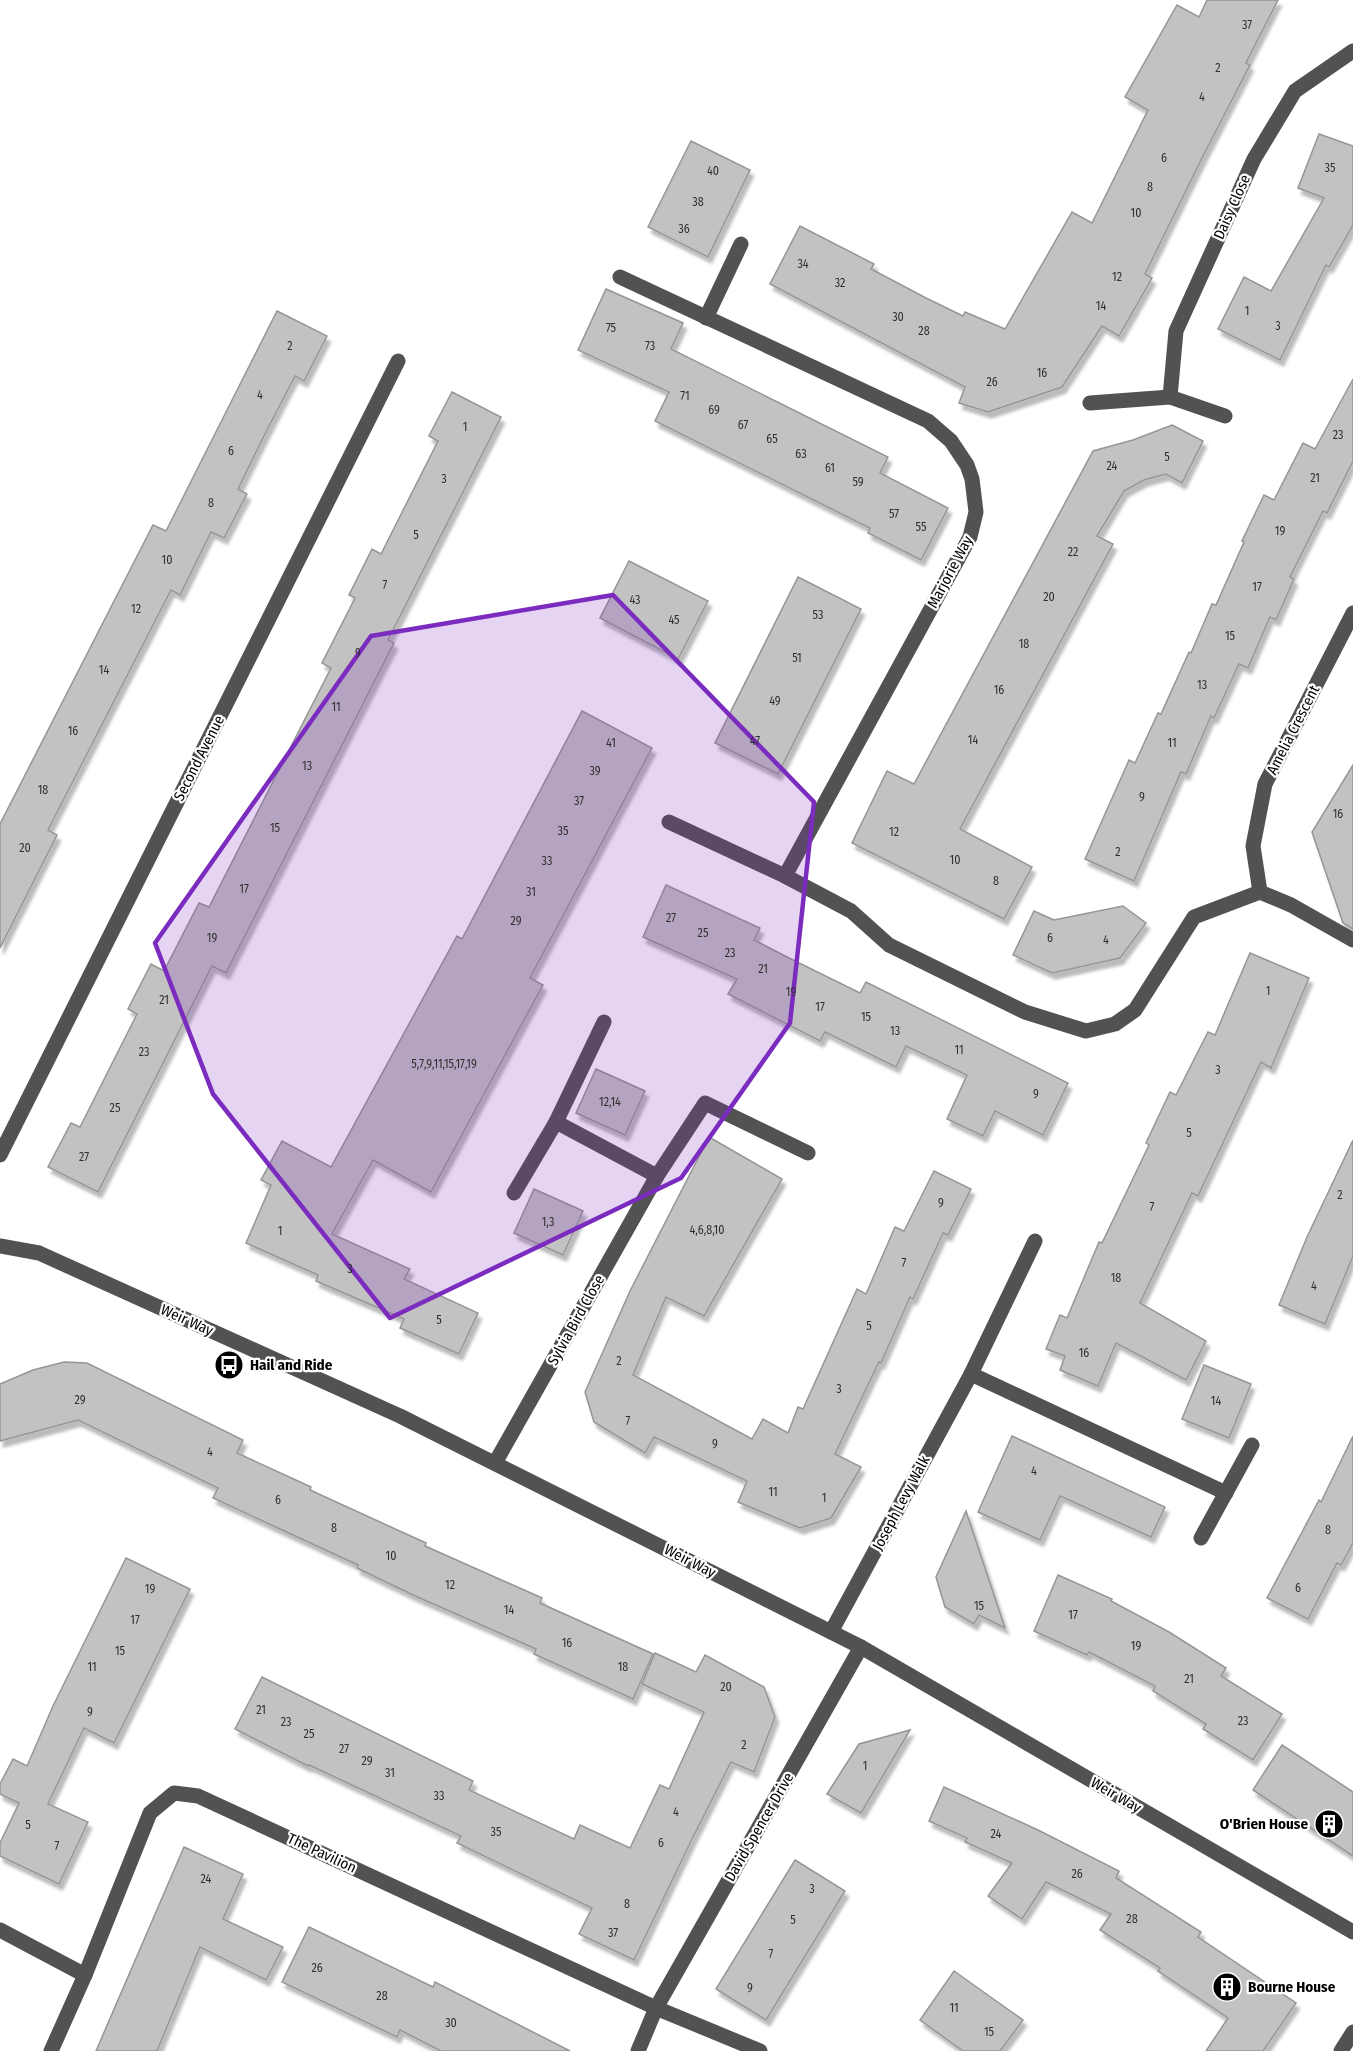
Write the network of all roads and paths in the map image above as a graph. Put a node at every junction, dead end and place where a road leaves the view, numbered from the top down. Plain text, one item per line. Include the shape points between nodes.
1 (1353, 51) edge
2 (741, 244) dead end
3 (620, 278) dead end
4 (706, 318) junction
5 (398, 361) dead end
6 (1170, 397) junction
7 (1090, 403) dead end
8 (1225, 416) dead end
9 (1353, 613) edge
10 (669, 822) dead end
11 (785, 876) junction
12 (1260, 892) junction
13 (1353, 940) edge
14 (604, 1022) dead end
15 (556, 1122) junction
16 (808, 1153) dead end
17 (0, 1155) edge
18 (657, 1176) junction
19 (514, 1192) dead end
20 (1035, 1241) dead end
21 (0, 1246) edge
22 (971, 1374) junction
23 (1252, 1445) dead end
24 (495, 1463) junction
25 (1226, 1492) junction
26 (1201, 1538) dead end
27 (831, 1632) junction
28 (861, 1647) junction
29 (0, 1930) edge
30 (1353, 1932) edge
31 (85, 1975) junction
32 (656, 2008) junction
33 (1353, 2032) edge
34 (51, 2051) edge
35 (639, 2051) edge
36 (760, 2051) edge
37 (1341, 2051) edge

1 - 6 street, Daisy Close via 1295,91 1254,159 1176,331
2 - 4 street
3 - 4 street, Marjorie Way
4 - 11 street, Marjorie Way via 928,421 951,441 972,479 976,512 970,537
5 - 17 street, Second Avenue
6 - 7 street
6 - 8 street
9 - 12 street, Amelia Crescent via 1265,784 1253,846
10 - 11 street
11 - 12 street via 851,911 889,945 1025,1012 1086,1031 1115,1024 1135,1010 1194,917
12 - 13 street
14 - 15 street
15 - 18 street
15 - 19 street
16 - 18 street, Sylvia Bird Close via 705,1103
18 - 24 street, Sylvia Bird Close
20 - 22 street, Joseph Levy Walk
21 - 24 street, Weir Way via 39,1253
22 - 25 street
22 - 27 street, Joseph Levy Walk
23 - 25 street
24 - 27 street, Weir Way
25 - 26 street
27 - 28 street, Weir Way
28 - 30 street, Weir Way
28 - 32 street, David Spencer Drive
29 - 31 street
31 - 32 street, The Pavilion via 150,1813 174,1793 198,1796
31 - 34 street, The Pavilion
32 - 35 street, David Spencer Drive
32 - 36 street
33 - 37 street

